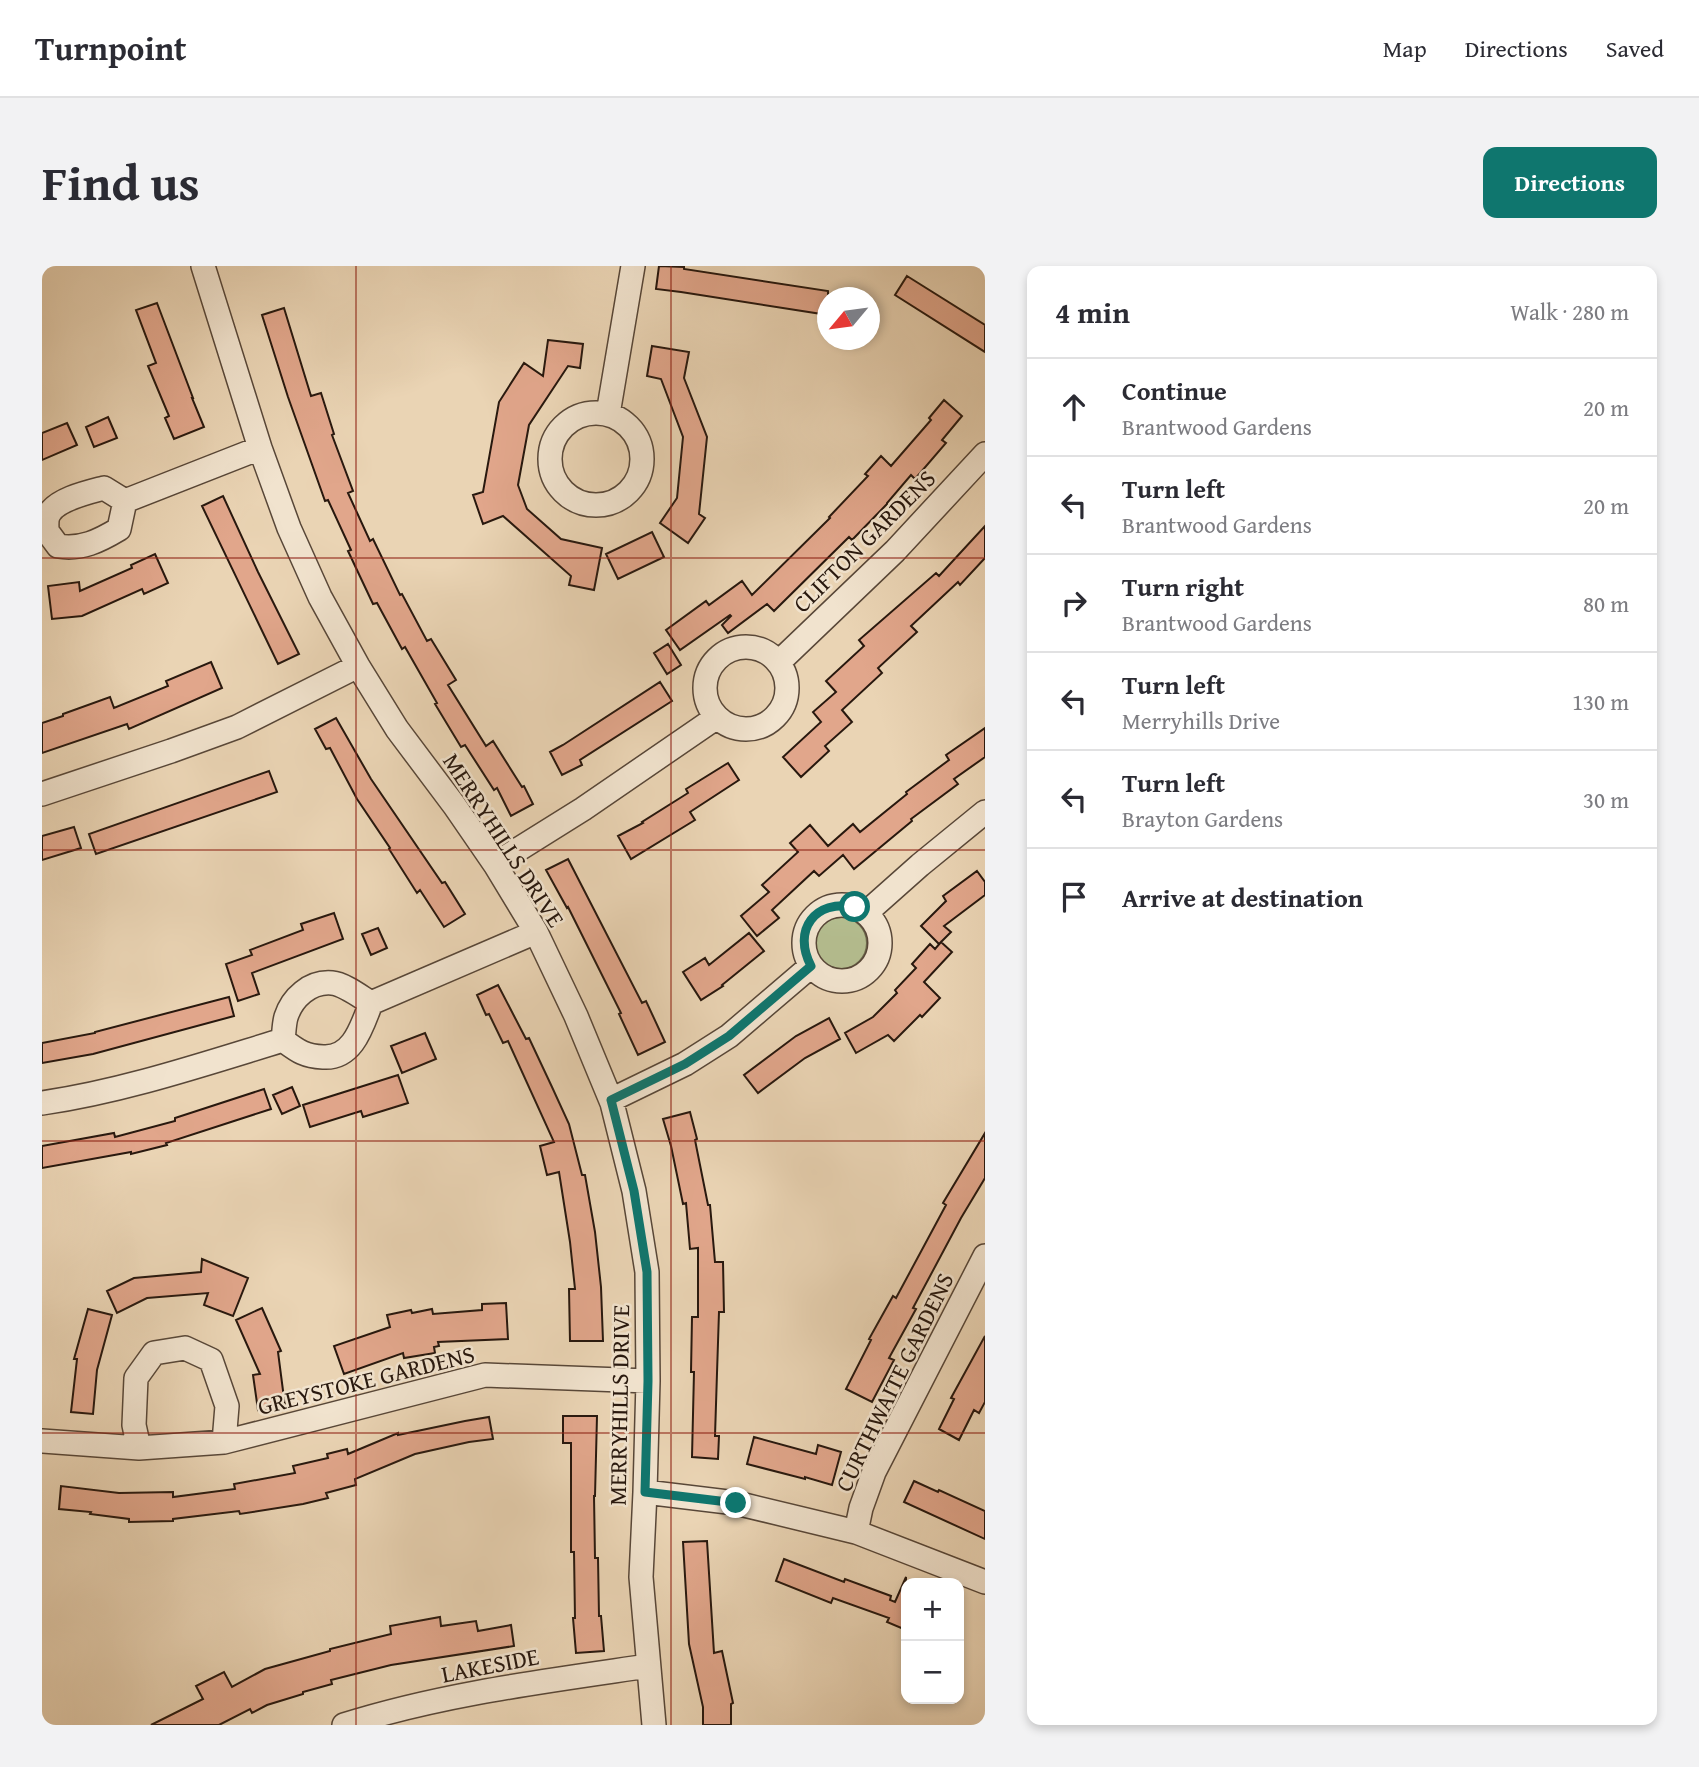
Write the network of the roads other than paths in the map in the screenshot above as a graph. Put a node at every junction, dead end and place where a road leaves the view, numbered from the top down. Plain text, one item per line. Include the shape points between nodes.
1 (203, 266) edge
2 (633, 266) edge
3 (608, 414) junction
4 (260, 448) junction
5 (985, 454) edge
6 (125, 501) dead end
7 (779, 662) junction
8 (358, 666) junction
9 (717, 717) junction
10 (42, 794) edge
11 (985, 811) edge
12 (495, 864) junction
13 (866, 913) junction
14 (536, 932) junction
15 (811, 966) junction
16 (371, 1003) junction
17 (283, 1040) junction
18 (611, 1100) junction
19 (42, 1103) edge
20 (985, 1256) edge
21 (648, 1381) junction
22 (42, 1441) edge
23 (224, 1442) junction
24 (139, 1448) junction
25 (645, 1492) junction
26 (856, 1532) junction
27 (985, 1582) edge
28 (648, 1666) junction
29 (384, 1719) edge
30 (344, 1725) edge
31 (654, 1725) edge

1 - 4 street, MERRYHILLS DRIVE
2 - 3 street
3 - 3 street via 634,431 643,461 631,490 603,505 588,504 562,490 554,478 551,449 556,435 579,416
4 - 6 street
4 - 8 street, MERRYHILLS DRIVE via 315,586
5 - 7 street, CLIFTON GARDENS via 895,551
7 - 9 street via 788,688 779,714 768,723 741,729
7 - 9 street via 769,653 743,646 719,657 705,680 709,706
8 - 10 street via 237,727
8 - 12 street, MERRYHILLS DRIVE via 397,729
9 - 12 street
11 - 13 street
12 - 14 street, MERRYHILLS DRIVE
13 - 15 street via 843,904 820,911 805,930 803,943
13 - 15 street via 877,928 880,948 869,971 858,978 832,980
14 - 16 street
14 - 18 street, MERRYHILLS DRIVE
15 - 18 street via 729,1036 685,1064
16 - 17 street via 354,1042 342,1053 307,1056
16 - 17 street via 333,983 312,986 296,998 286,1018
17 - 19 street via 164,1076
18 - 21 street, MERRYHILLS DRIVE via 634,1191 647,1272
20 - 26 street, CURTHWAITE GARDENS via 874,1472
21 - 23 street, GREYSTOKE GARDENS via 485,1376
21 - 25 street, MERRYHILLS DRIVE
22 - 24 street, GREYSTOKE GARDENS
23 - 24 street, GREYSTOKE GARDENS
23 - 24 street, GREYSTOKE GARDENS via 227,1406 211,1360 185,1348 154,1353 136,1378 134,1425
25 - 26 street via 736,1503
25 - 28 street, MERRYHILLS DRIVE via 640,1577
26 - 27 street
28 - 29 street, LAKESIDE via 512,1686
28 - 31 street, MERRYHILLS DRIVE
29 - 30 street, LAKESIDE

